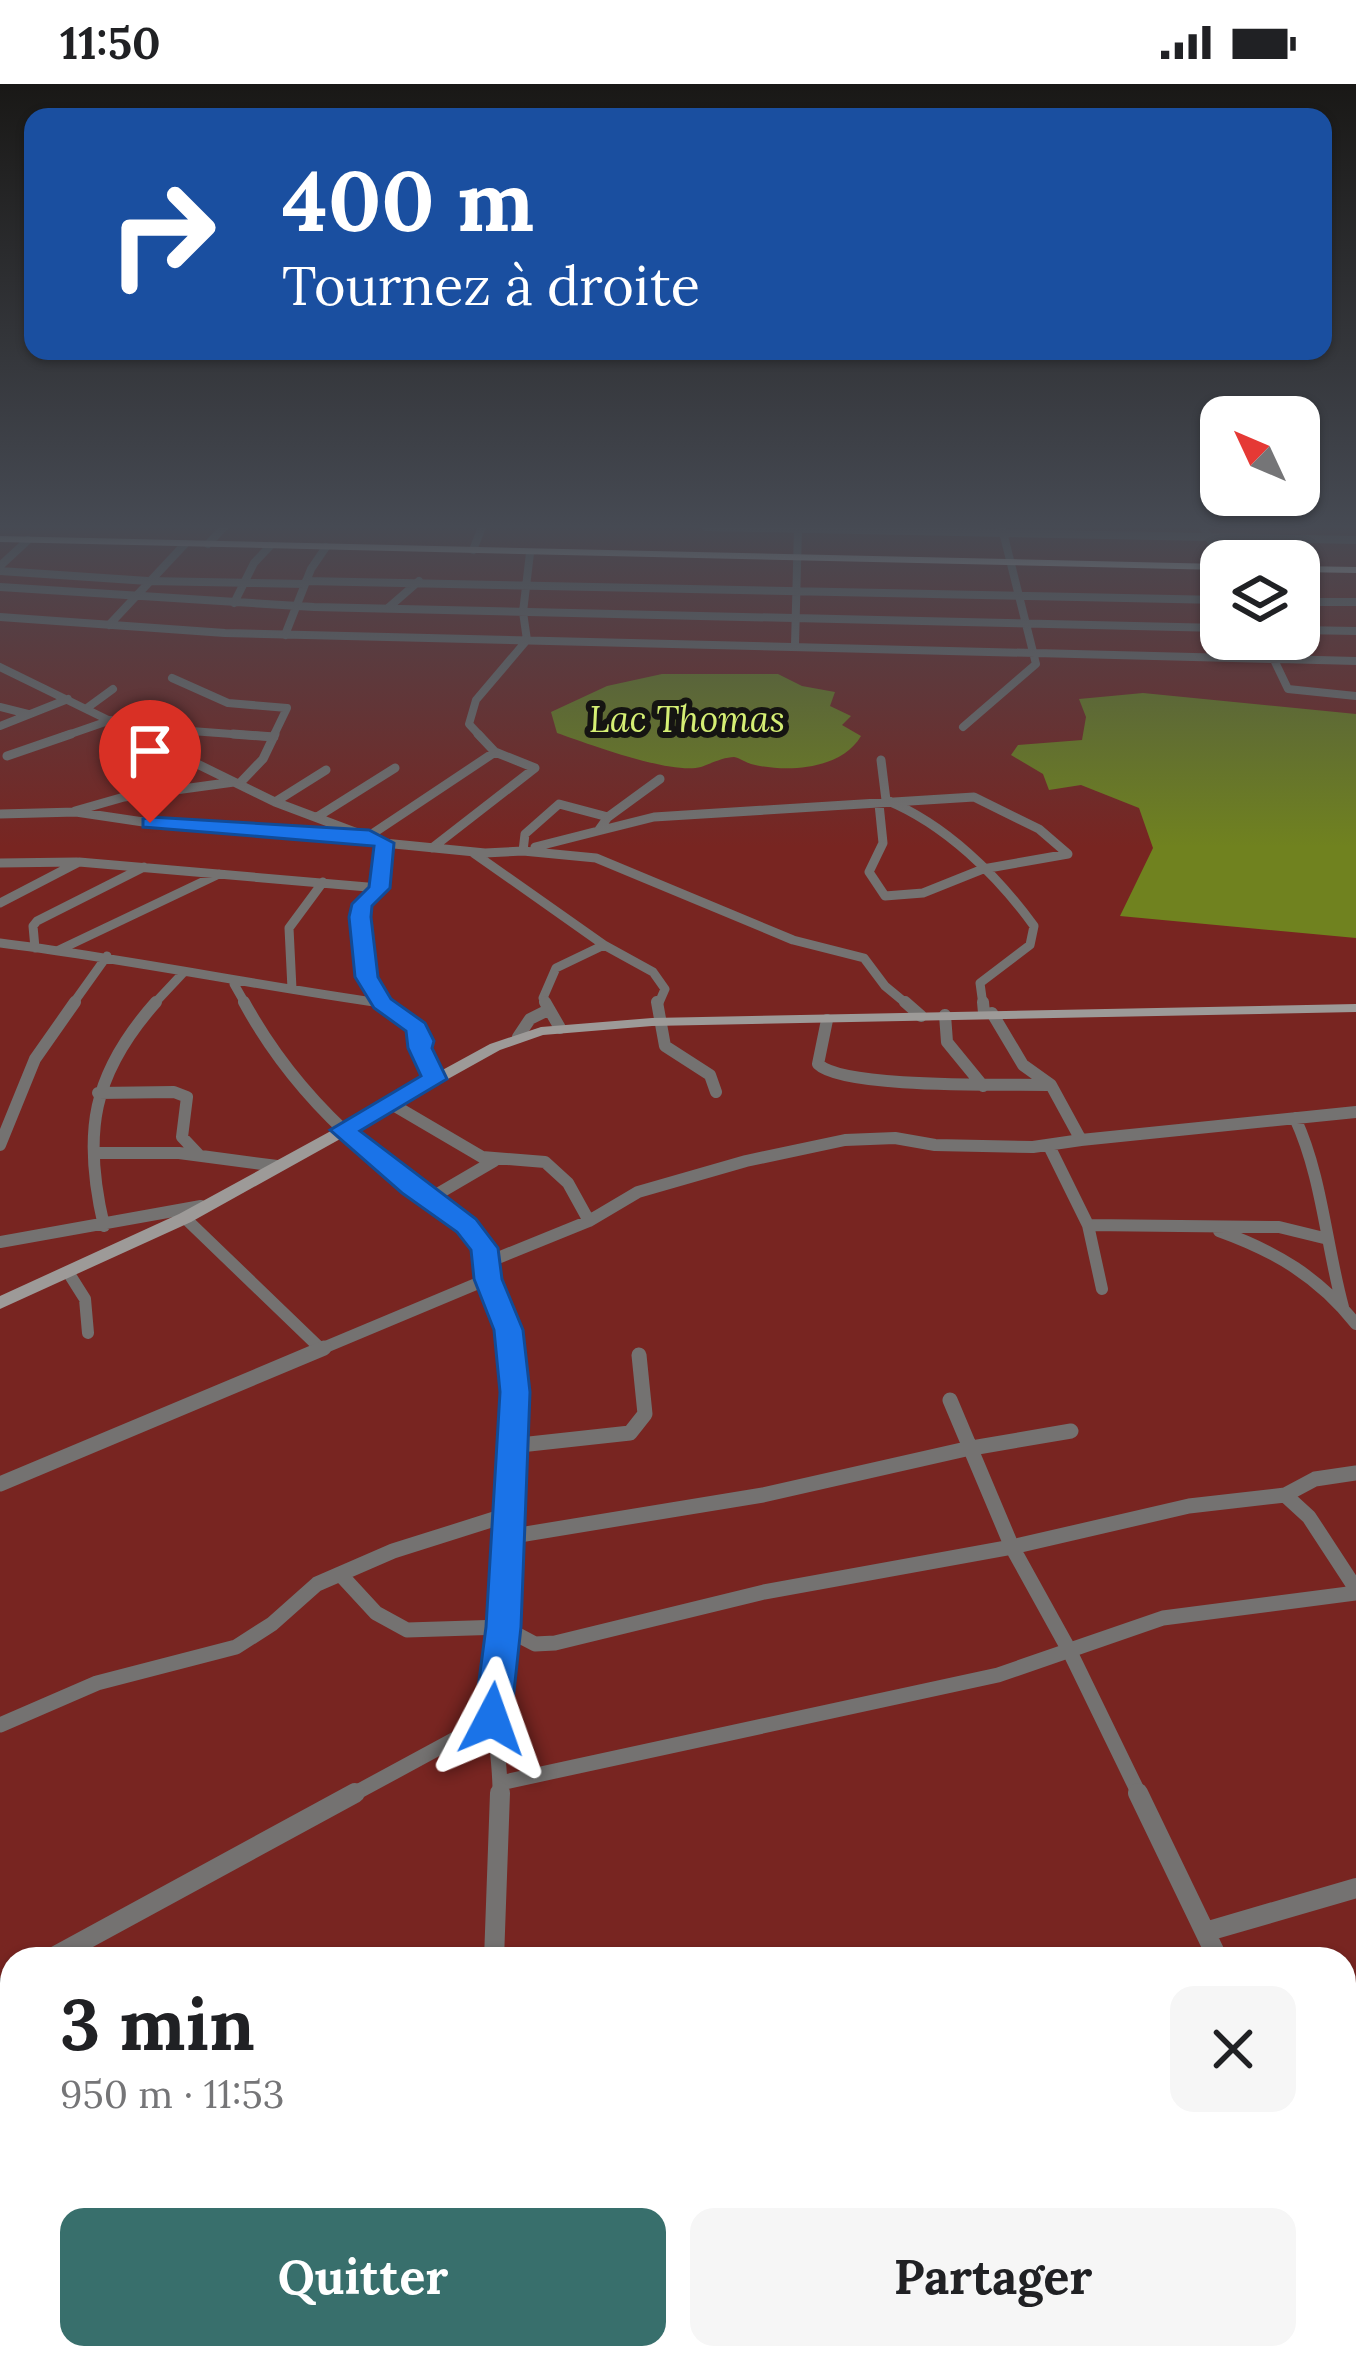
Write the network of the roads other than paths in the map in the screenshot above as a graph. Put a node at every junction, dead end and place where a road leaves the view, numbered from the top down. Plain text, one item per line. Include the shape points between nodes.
1 (260, 634) edge
2 (525, 634) edge
3 (795, 634) edge
4 (1031, 634) edge
5 (285, 635) joint
6 (526, 640) junction
7 (795, 645) junction
8 (1037, 652) junction
9 (1200, 657) edge
10 (1274, 660) edge
11 (1315, 660) edge
12 (1356, 661) edge
13 (0, 667) edge
14 (172, 678) dead end
15 (112, 689) dead end
16 (1356, 696) edge
17 (68, 700) junction
18 (0, 707) edge
19 (87, 708) junction
20 (28, 714) junction
21 (112, 720) junction
22 (0, 726) edge
23 (963, 727) dead end
24 (191, 731) dead end
25 (274, 737) junction
26 (495, 752) junction
27 (7, 756) dead end
28 (881, 760) dead end
29 (395, 768) dead end
30 (326, 770) dead end
31 (661, 779) dead end
32 (236, 783) junction
33 (275, 802) junction
34 (897, 802) junction
35 (879, 804) junction
36 (76, 812) junction
37 (0, 814) edge
38 (317, 817) junction
39 (608, 817) junction
40 (598, 830) junction
41 (369, 836) junction
42 (384, 843) junction
43 (432, 848) junction
44 (523, 851) junction
45 (472, 852) junction
46 (79, 862) junction
47 (0, 863) edge
48 (146, 867) junction
49 (983, 869) junction
50 (219, 874) junction
51 (324, 882) junction
52 (379, 888) junction
53 (0, 903) edge
54 (0, 944) edge
55 (604, 945) junction
56 (35, 948) junction
57 (58, 951) junction
58 (107, 956) junction
59 (183, 973) junction
60 (234, 984) junction
61 (292, 988) junction
62 (382, 1004) junction
63 (1356, 1008) edge
64 (548, 1010) junction
65 (988, 1013) junction
66 (945, 1015) junction
67 (921, 1016) junction
68 (827, 1020) junction
69 (661, 1022) junction
70 (560, 1028) junction
71 (518, 1037) junction
72 (435, 1079) junction
73 (1051, 1085) junction
74 (983, 1086) junction
75 (716, 1092) dead end
76 (98, 1093) junction
77 (390, 1103) junction
78 (1356, 1112) edge
79 (1295, 1118) junction
80 (343, 1130) junction
81 (1081, 1140) junction
82 (0, 1145) edge
83 (1049, 1146) junction
84 (95, 1153) junction
85 (200, 1156) junction
86 (494, 1161) junction
87 (277, 1166) junction
88 (429, 1199) junction
89 (201, 1207) junction
90 (185, 1218) junction
91 (589, 1221) junction
92 (104, 1226) junction
93 (1088, 1226) junction
94 (1206, 1227) junction
95 (1279, 1227) junction
96 (1324, 1238) junction
97 (0, 1242) edge
98 (1267, 1249) junction
99 (488, 1270) junction
100 (68, 1272) junction
101 (1102, 1289) dead end
102 (0, 1303) edge
103 (1343, 1307) junction
104 (1356, 1324) edge
105 (88, 1334) dead end
106 (321, 1349) junction
107 (639, 1355) dead end
108 (950, 1400) dead end
109 (1071, 1431) dead end
110 (511, 1446) junction
111 (966, 1449) junction
112 (1356, 1473) edge
113 (0, 1484) edge
114 (1285, 1495) junction
115 (507, 1515) junction
116 (507, 1537) junction
117 (1012, 1547) junction
118 (340, 1574) junction
119 (1356, 1591) edge
120 (503, 1627) junction
121 (1069, 1650) junction
122 (492, 1719) junction
123 (0, 1725) edge
124 (500, 1783) junction
125 (1356, 1888) edge
126 (1205, 1932) junction
127 (72, 1947) edge
128 (494, 1947) edge
129 (1212, 1947) edge

1 - 5 street
2 - 6 street
3 - 7 street
4 - 8 street
5 - 6 street
6 - 7 street
6 - 26 street via 471,708 472,731
7 - 8 street
8 - 9 street
8 - 23 street via 1036,664
10 - 16 street via 1288,689
11 - 12 street
13 - 17 street
14 - 25 street via 228,703 285,706
15 - 19 street
17 - 19 street
17 - 20 street
18 - 20 street
19 - 21 street
20 - 22 street
21 - 27 street
21 - 32 street
24 - 25 street
25 - 32 street
26 - 41 street
26 - 43 street via 535,768
28 - 34 street via 885,796
29 - 38 street
30 - 33 street
31 - 39 street
32 - 33 street
32 - 36 street via 124,796
33 - 38 street
34 - 35 street
34 - 49 street
34 - 49 street via 982,798 1068,854
35 - 40 street via 654,818
35 - 49 street via 883,843 869,872 880,893 923,893
36 - 37 street
36 - 41 street
38 - 41 street
39 - 40 street
39 - 44 street via 559,804 525,834
40 - 44 street
41 - 42 street
42 - 43 street
42 - 52 street
43 - 45 street
44 - 45 street
44 - 67 street via 596,858 786,939 863,958
45 - 55 street
46 - 47 street
46 - 48 street
46 - 53 street
48 - 50 street
48 - 56 street via 37,921
49 - 65 street via 1021,905 1035,932 980,983
50 - 51 street
50 - 57 street
51 - 52 street
51 - 61 street via 289,928
52 - 62 street via 360,917 366,977
54 - 56 street
55 - 64 street via 561,961 544,990
55 - 69 street via 653,972 665,989 657,1001
56 - 57 street
57 - 58 street
58 - 59 street
58 - 82 street via 35,1059
59 - 60 street
59 - 76 street via 130,1032
60 - 61 street
60 - 80 street via 268,1047
61 - 62 street
62 - 72 street via 417,1028
63 - 65 street
64 - 70 street
64 - 71 street
65 - 66 street
65 - 73 street via 1023,1065
66 - 67 street
66 - 74 street via 947,1042
67 - 68 street
68 - 69 street
68 - 74 street via 818,1064 827,1073
69 - 70 street
69 - 75 street via 665,1046 710,1075
70 - 71 street
71 - 72 street
72 - 77 street
73 - 74 street
73 - 81 street
76 - 84 street
76 - 85 street via 187,1097 182,1137
77 - 80 street
77 - 86 street
78 - 79 street
79 - 81 street
79 - 96 street via 1311,1153
80 - 87 street
80 - 88 street
81 - 83 street
83 - 91 street via 845,1140 638,1192
83 - 93 street
84 - 85 street
84 - 92 street
85 - 87 street
86 - 88 street
86 - 91 street via 532,1158 552,1167
87 - 89 street
88 - 99 street via 466,1225 484,1248
89 - 90 street
89 - 92 street
90 - 100 street
90 - 106 street
91 - 99 street
92 - 97 street
93 - 94 street
93 - 101 street
94 - 95 street
94 - 98 street
95 - 96 street
95 - 98 street
96 - 103 street
98 - 103 street via 1322,1281
99 - 106 street
99 - 110 street via 513,1360
100 - 102 street
100 - 105 street via 85,1299
103 - 104 street
106 - 113 street
107 - 110 street via 645,1414 630,1433
108 - 111 street
109 - 111 street
110 - 115 street
111 - 116 street via 750,1498
111 - 117 street
112 - 114 street via 1315,1479
114 - 117 street via 1189,1506
114 - 119 street via 1309,1517
115 - 116 street
115 - 118 street
116 - 120 street
117 - 120 street via 764,1592 555,1643 535,1644
117 - 121 street
118 - 120 street via 376,1613 407,1630
118 - 123 street via 236,1647 97,1683
119 - 121 street via 1162,1618
120 - 122 street
121 - 124 street via 998,1675
121 - 126 street
122 - 124 street
122 - 127 street
124 - 128 street
125 - 126 street
126 - 129 street

